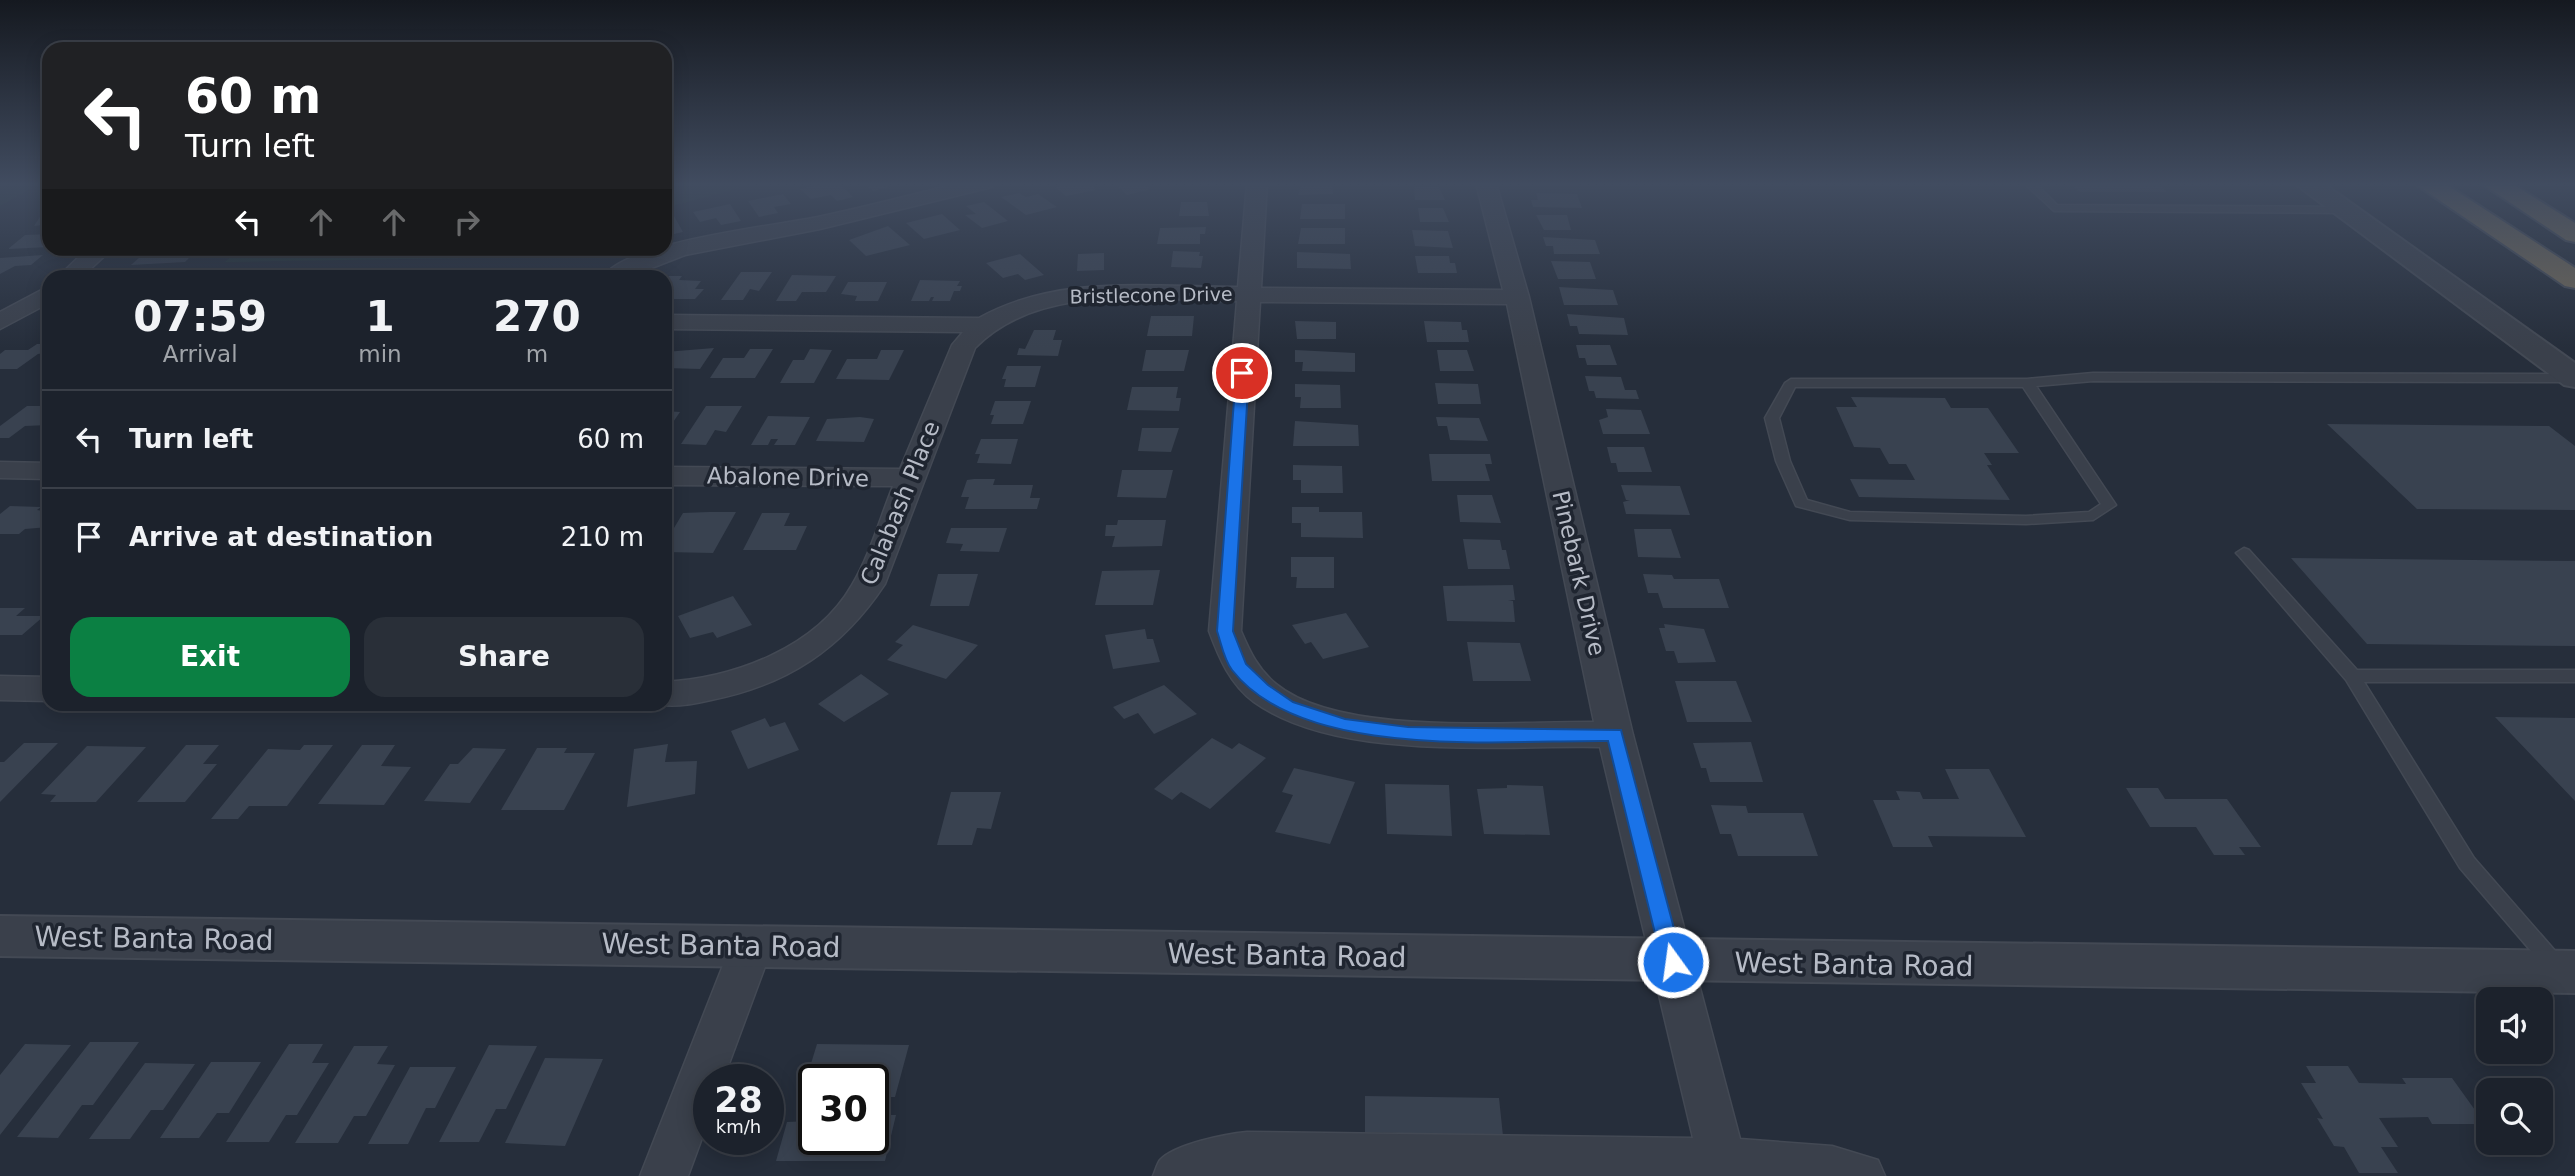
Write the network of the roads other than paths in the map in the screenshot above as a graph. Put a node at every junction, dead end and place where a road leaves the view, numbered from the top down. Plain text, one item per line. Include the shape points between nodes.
1 (750, 238) edge
2 (1253, 238) edge
3 (1501, 238) edge
4 (2382, 238) edge
5 (2510, 238) edge
6 (672, 255) edge
7 (93, 256) edge
8 (668, 256) edge
9 (77, 270) edge
10 (629, 270) edge
11 (2575, 280) edge
12 (1248, 293) junction
13 (42, 297) edge
14 (1517, 297) junction
15 (42, 318) edge
16 (4, 320) edge
17 (672, 323) edge
18 (984, 325) junction
19 (2575, 378) edge
20 (2027, 383) junction
21 (0, 470) edge
22 (42, 471) edge
23 (672, 476) edge
24 (911, 478) junction
25 (2244, 553) dead end
26 (2352, 676) junction
27 (2575, 677) edge
28 (0, 688) edge
29 (42, 689) edge
30 (672, 693) edge
31 (1615, 735) junction
32 (0, 936) edge
33 (752, 945) junction
34 (1673, 962) junction
35 (2568, 972) edge
36 (1722, 1162) junction
37 (664, 1176) edge
38 (1177, 1176) edge
39 (1861, 1176) edge

1 - 6 street
2 - 12 street
3 - 14 street, Pinebark Drive
4 - 19 street
5 - 11 highway
7 - 9 street
8 - 10 street
12 - 14 street, Bristlecone Drive
12 - 18 street, Bristlecone Drive via 1071,294 1012,309
12 - 31 street via 1225,631 1238,666 1287,706 1344,724 1408,734
13 - 16 street
14 - 31 street, Pinebark Drive
15 - 16 street
17 - 18 street, Bristlecone Drive
18 - 24 street, Calabash Place via 964,345
19 - 20 lane via 2093,377
20 - 20 lane via 2109,505 2093,516 2026,520 1850,516 1801,503 1772,418 1791,383
21 - 22 street
23 - 24 street, Abalone Drive
24 - 30 street, Calabash Place via 860,601 832,632 788,660 715,687
25 - 26 lane
26 - 27 lane
26 - 35 lane via 2467,863
28 - 29 street
31 - 34 street, Pinebark Drive
32 - 33 street, West Banta Road
33 - 34 street, West Banta Road
33 - 37 street
34 - 35 street, West Banta Road
34 - 36 street, Pinebark Drive
36 - 38 street via 1259,1153 1227,1154
36 - 39 street via 1781,1162

